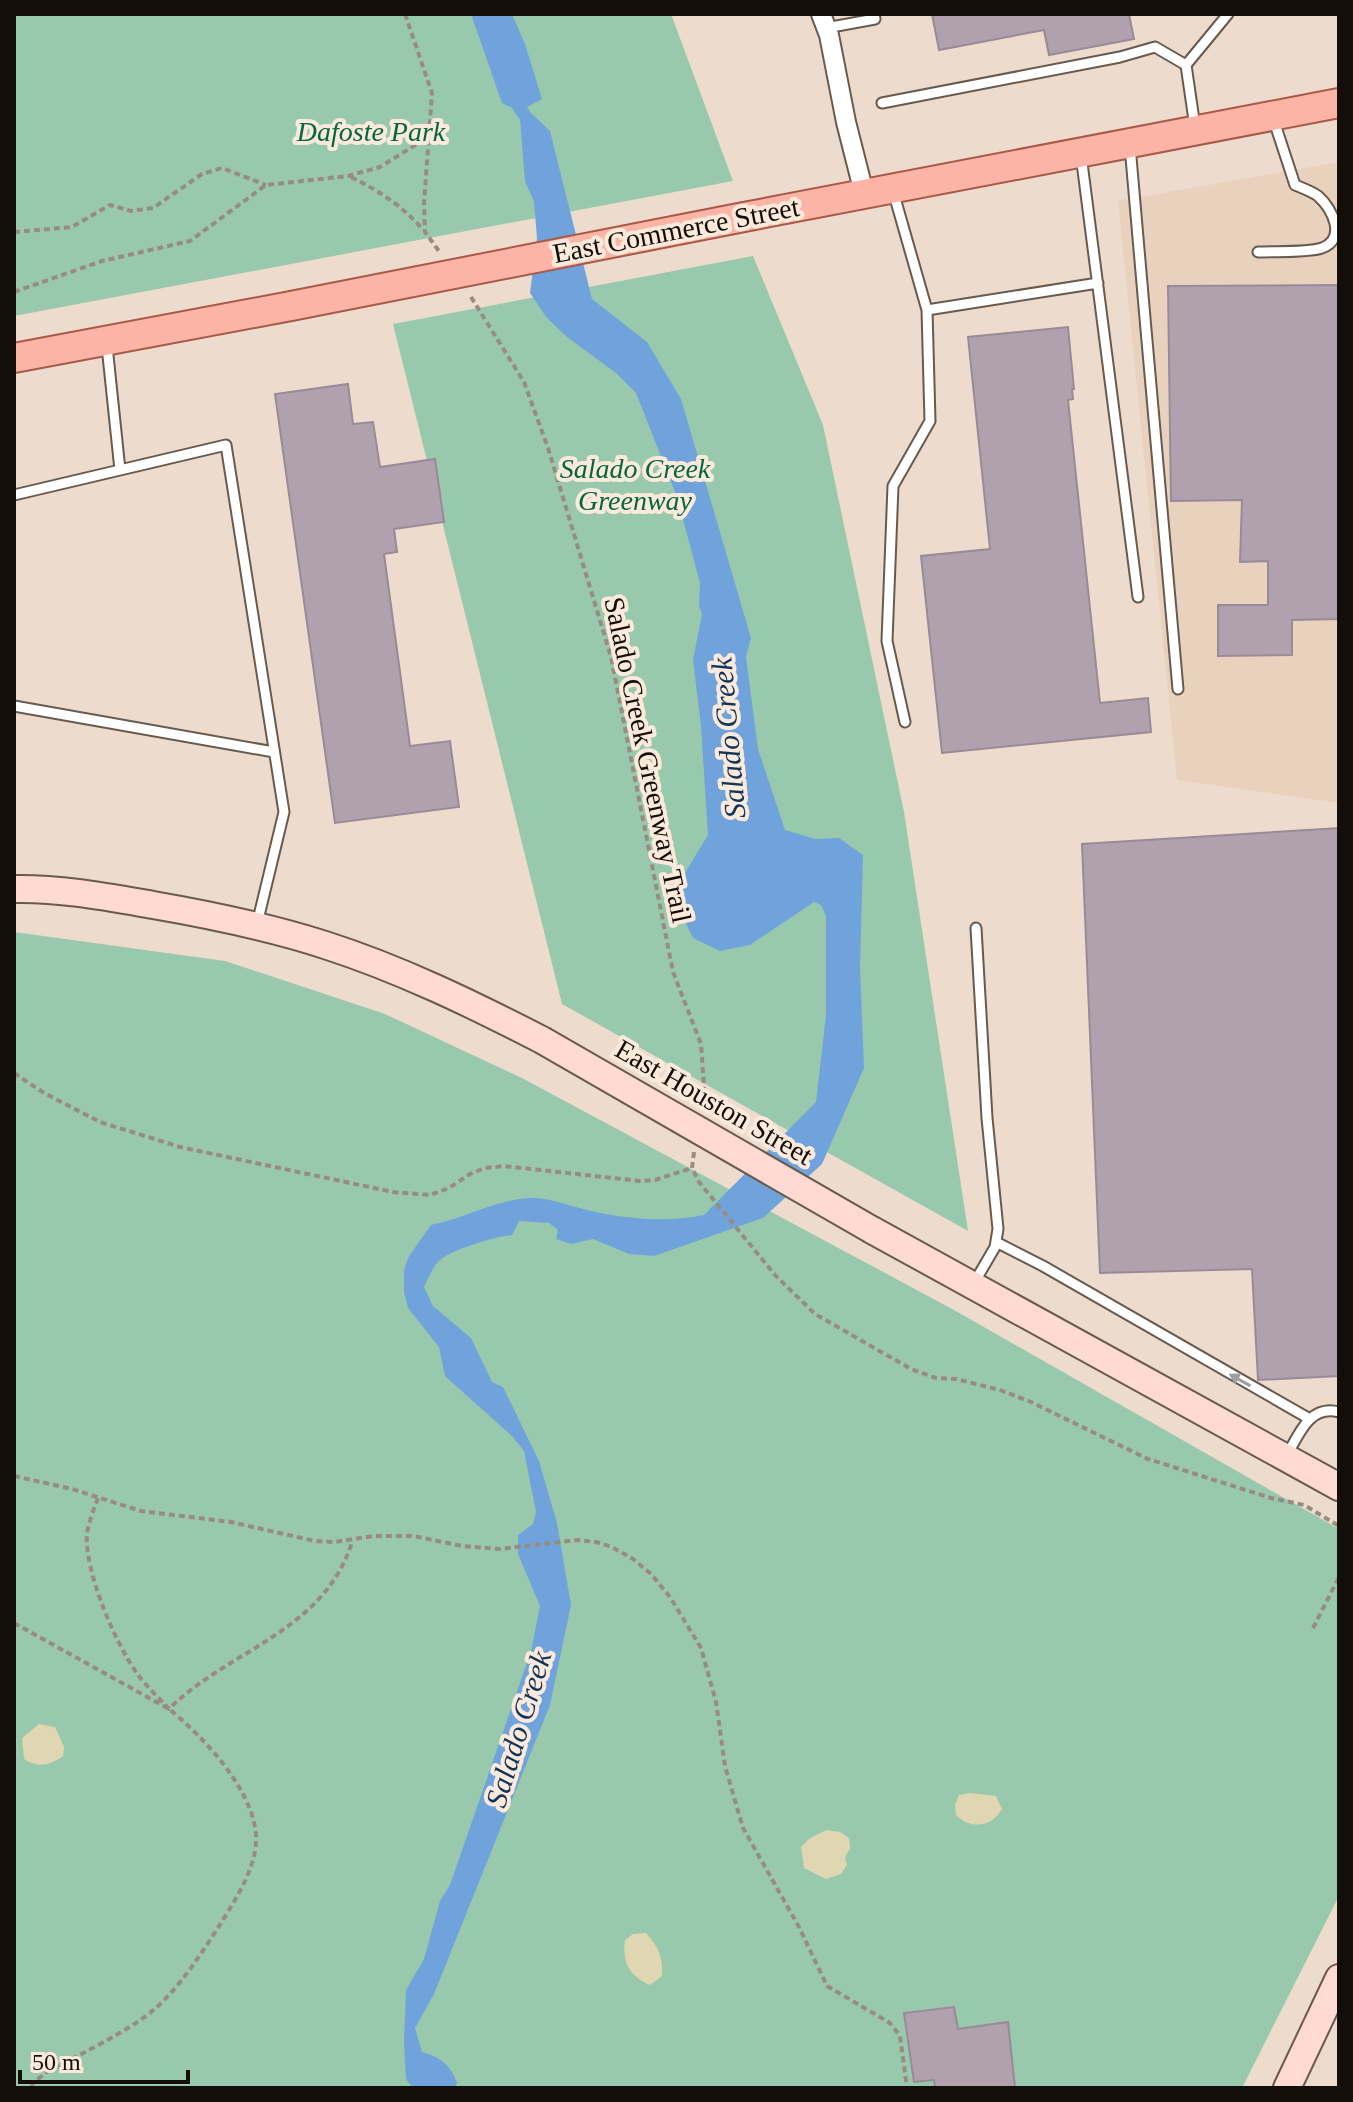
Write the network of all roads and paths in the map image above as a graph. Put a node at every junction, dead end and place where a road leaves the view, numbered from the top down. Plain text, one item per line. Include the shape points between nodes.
1 (405, 14) edge
2 (874, 14) edge
3 (1228, 14) edge
4 (823, 21) edge
5 (1186, 65) junction
6 (882, 103) dead end
7 (1339, 103) edge
8 (1272, 115) junction
9 (1195, 130) junction
10 (430, 136) junction
11 (1129, 143) junction
12 (1080, 152) junction
13 (348, 176) junction
14 (266, 185) junction
15 (892, 188) junction
16 (864, 193) junction
17 (14, 232) edge
18 (425, 232) junction
19 (1258, 252) dead end
20 (443, 256) dead end
21 (1098, 283) junction
22 (14, 292) edge
23 (469, 293) dead end
24 (927, 310) junction
25 (106, 341) junction
26 (14, 358) edge
27 (120, 470) junction
28 (14, 495) edge
29 (1138, 597) dead end
30 (1178, 689) dead end
31 (14, 706) edge
32 (905, 722) dead end
33 (274, 752) junction
34 (14, 889) edge
35 (257, 927) junction
36 (976, 928) dead end
37 (14, 1073) edge
38 (699, 1118) dead end
39 (694, 1149) dead end
40 (692, 1168) junction
41 (996, 1242) junction
42 (972, 1286) junction
43 (1339, 1412) edge
44 (1308, 1418) junction
45 (1285, 1458) junction
46 (14, 1476) edge
47 (1339, 1487) edge
48 (98, 1498) junction
49 (1339, 1526) edge
50 (352, 1541) junction
51 (1339, 1577) edge
52 (14, 1623) edge
53 (1313, 1628) dead end
54 (169, 1709) junction
55 (1339, 1978) edge
56 (31, 2088) edge
57 (907, 2088) edge
58 (1287, 2088) edge

1 - 10 path via 432,93
2 - 4 lane via 875,19
3 - 5 lane
4 - 16 street
5 - 6 lane via 1155,47
5 - 9 lane
7 - 8 main road, East Commerce Street
8 - 9 main road, East Commerce Street
8 - 19 lane via 1295,185 1319,197 1337,232 1321,248
9 - 11 main road, East Commerce Street
10 - 13 path via 380,167
10 - 18 path
11 - 12 main road, East Commerce Street
11 - 30 lane
12 - 15 main road, East Commerce Street
12 - 21 lane
13 - 14 path
13 - 18 path via 407,211
14 - 17 path via 222,168 202,174 153,208 131,211 110,205 72,227
14 - 22 path via 190,241 102,261
15 - 16 main road, East Commerce Street
15 - 24 lane
16 - 25 main road, East Commerce Street, bridge
18 - 20 path
21 - 24 lane
21 - 29 lane
23 - 38 path, Salado Creek Greenway Trail via 524,382 611,657 673,972 701,1044 704,1087
24 - 32 lane via 930,421 893,486 887,641
25 - 26 main road, East Commerce Street
25 - 27 lane
27 - 28 lane
27 - 33 lane via 226,445
31 - 33 lane
33 - 35 lane via 284,812
34 - 35 main road, East Houston Street via 115,898
35 - 42 main road, East Houston Street, bridge via 325,945 419,981 542,1040
36 - 41 lane
37 - 40 path via 100,1122 180,1147 393,1192 430,1195 485,1168 504,1166 640,1181
39 - 40 path
40 - 49 path via 789,1291 815,1314 911,1369 1010,1394 1148,1459 1304,1505
41 - 42 lane
44 -> 41 lane
42 - 45 main road, East Houston Street
43 - 44 lane
44 - 45 lane
45 - 47 main road, East Houston Street
46 - 48 path
48 - 50 path via 141,1511 231,1522 315,1541
48 - 54 path via 87,1534 97,1588 123,1653
50 - 54 path via 345,1563 306,1613 186,1692
50 - 57 path via 413,1536 500,1549 577,1540 604,1544 651,1574 701,1648 743,1828 827,1986 890,2023 900,2036
51 - 53 path
52 - 54 path
54 - 56 path via 221,1762 250,1809 256,1844 247,1872 188,1974 155,2009 47,2072
55 - 58 main road

